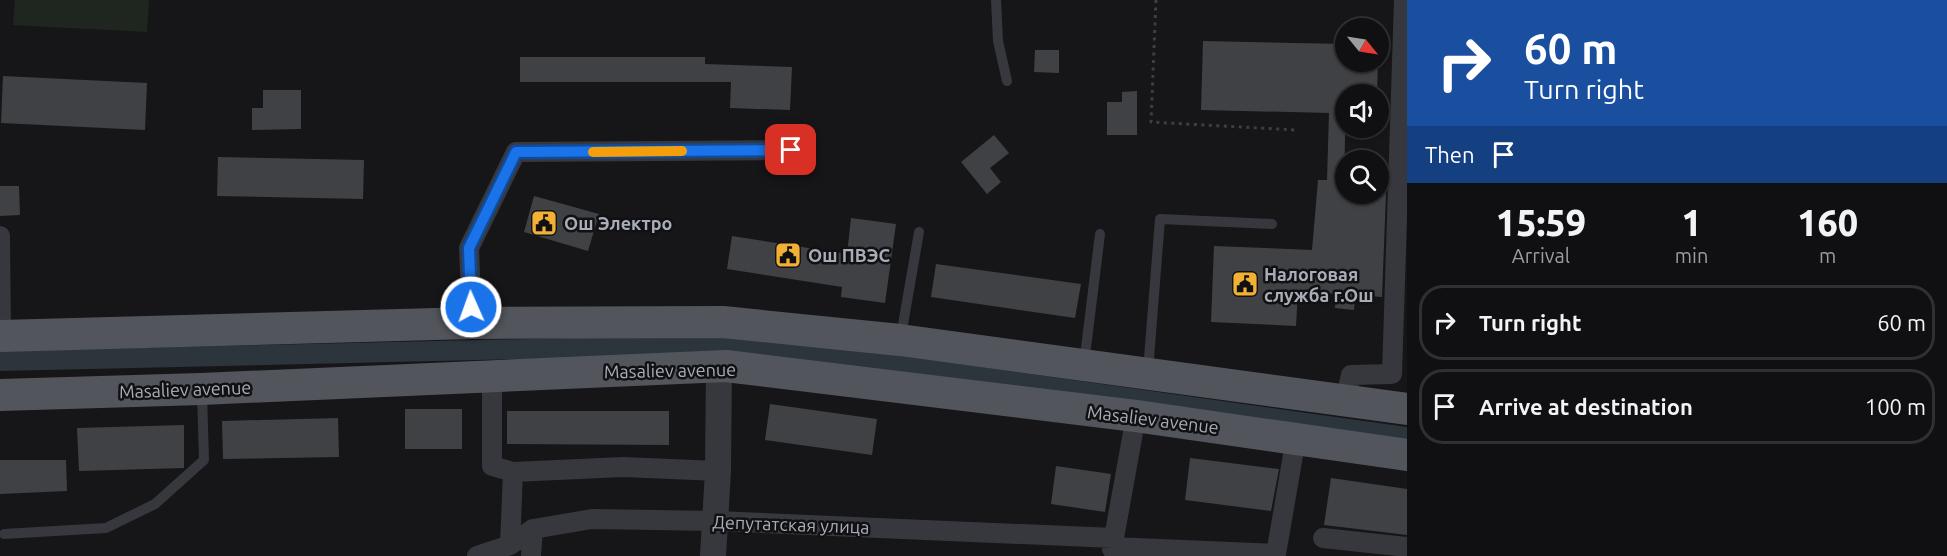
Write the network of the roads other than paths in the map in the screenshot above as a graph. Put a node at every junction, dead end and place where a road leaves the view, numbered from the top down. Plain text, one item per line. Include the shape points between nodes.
1 (996, 0) edge
2 (1404, 0) edge
3 (1007, 81) dead end
4 (791, 150) dead end
5 (1272, 224) dead end
6 (919, 232) dead end
7 (1100, 234) dead end
8 (0, 236) edge
9 (471, 323) junction
10 (0, 336) edge
11 (900, 340) junction
12 (1083, 364) junction
13 (719, 366) junction
14 (1148, 374) junction
15 (492, 376) junction
16 (201, 389) junction
17 (0, 395) edge
18 (1345, 402) junction
19 (1407, 409) edge
20 (1136, 416) junction
21 (1296, 438) junction
22 (1407, 455) edge
23 (718, 471) junction
24 (513, 472) junction
25 (717, 521) junction
26 (533, 529) junction
27 (4, 534) dead end
28 (1323, 538) dead end
29 (510, 545) junction
30 (1112, 547) edge
31 (1407, 547) edge
32 (477, 556) edge
33 (531, 556) edge
34 (713, 556) edge

1 - 3 lane via 998,41
2 - 18 street via 1392,374 1351,375
4 - 9 street via 516,152 469,248
5 - 14 lane via 1160,219
6 - 11 lane
7 - 12 lane
8 - 10 street
9 - 10 main road
9 - 11 main road via 723,322
11 - 12 main road
12 - 14 main road
13 - 15 main road, Masaliev avenue
13 - 20 main road, Masaliev avenue
13 - 23 street
14 - 18 main road
15 - 16 main road, Masaliev avenue
15 - 24 street via 492,466
16 - 17 main road, Masaliev avenue
16 - 27 lane via 204,460 155,504 106,528
18 - 19 main road
20 - 21 main road, Masaliev avenue
20 - 30 street
21 - 22 main road, Masaliev avenue
21 - 30 street, Депутатская улица via 1276,554
23 - 24 street via 623,467
23 - 25 street
24 - 29 street
25 - 26 street, Депутатская улица via 592,519
25 - 30 street, Депутатская улица
25 - 34 street
26 - 29 street, Депутатская улица
26 - 33 street
28 - 31 street
29 - 32 street, Депутатская улица

